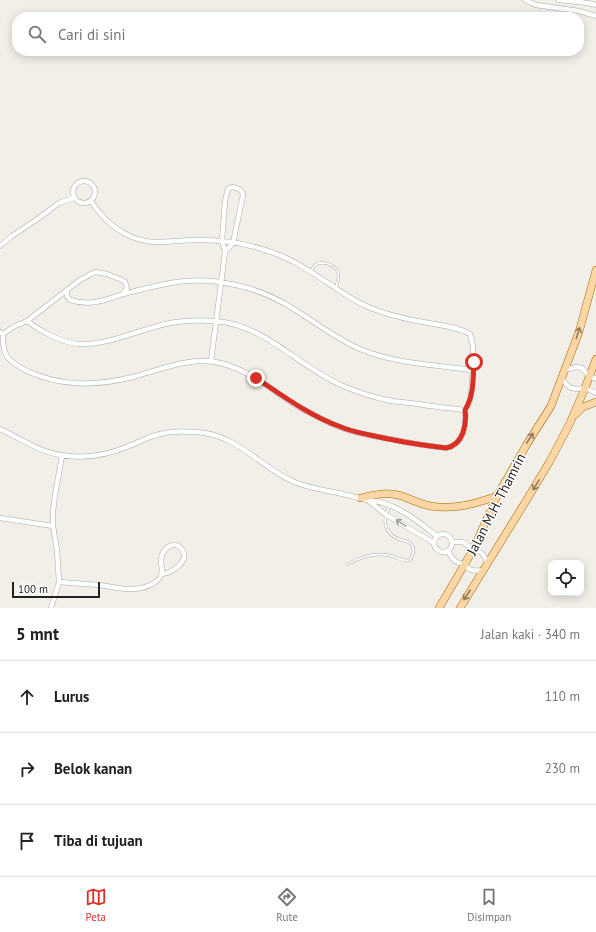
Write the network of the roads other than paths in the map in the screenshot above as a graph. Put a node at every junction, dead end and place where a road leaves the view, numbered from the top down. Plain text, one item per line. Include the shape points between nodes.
1 (525, 0) edge
2 (559, 0) edge
3 (588, 3) junction
4 (596, 5) edge
5 (582, 12) edge
6 (586, 13) joint
7 (596, 16) edge
8 (74, 198) junction
9 (91, 201) junction
10 (222, 241) junction
11 (234, 243) junction
12 (0, 246) edge
13 (225, 252) junction
14 (596, 270) edge
15 (310, 271) junction
16 (221, 282) junction
17 (336, 288) junction
18 (67, 290) junction
19 (123, 294) junction
20 (27, 321) junction
21 (216, 321) junction
22 (1, 333) edge
23 (596, 359) edge
24 (212, 361) junction
25 (473, 370) junction
26 (566, 370) junction
27 (593, 377) edge
28 (562, 378) junction
29 (585, 388) junction
30 (596, 393) edge
31 (596, 402) edge
32 (465, 410) junction
33 (570, 423) junction
34 (0, 429) edge
35 (62, 456) junction
36 (497, 496) junction
37 (364, 499) junction
38 (389, 505) junction
39 (385, 514) junction
40 (0, 518) edge
41 (418, 521) junction
42 (53, 526) junction
43 (412, 531) junction
44 (437, 536) junction
45 (452, 542) junction
46 (434, 544) junction
47 (448, 550) junction
48 (473, 550) junction
49 (348, 564) dead end
50 (465, 564) junction
51 (486, 566) junction
52 (162, 574) junction
53 (59, 582) junction
54 (51, 608) edge
55 (439, 608) edge
56 (460, 608) edge

1 - 5 street via 536,5
2 - 3 street
3 - 4 street
3 - 6 street
6 - 7 street
8 - 9 street via 82,203
8 - 9 street via 75,185 80,181 86,181 95,189
8 - 12 street via 59,203
9 - 10 street via 108,222 132,237 145,241
10 - 11 street
10 - 11 street via 226,194 229,188 234,188 241,190 244,195
10 - 13 street
11 - 13 street
11 - 15 street via 281,255
13 - 16 street
26 -> 14 main road
15 - 17 street
15 - 17 lane via 319,263 334,266 338,272
16 - 19 street via 185,281
16 - 21 street
16 - 25 street via 268,295 344,341 375,354 401,361
17 - 25 street via 359,302 388,314 465,331 470,334 473,346
18 - 19 street via 66,294 70,300 91,303
18 - 19 street via 98,272 125,282 127,288
18 - 20 street
20 - 21 street via 41,331 66,341 87,344 171,323
20 - 22 street
21 - 24 street
21 - 32 street via 231,323 256,332 302,363 357,391 387,400
22 - 24 street via 5,354 16,366 40,376 69,383 96,384 192,362
23 - 27 main road
24 - 32 street via 236,368 256,378 296,405 342,428 419,445 446,448 454,445 462,437
25 - 32 street via 471,395
26 - 27 street via 582,368
26 - 28 main road
27 - 29 main road
28 - 29 street via 571,388
36 -> 28 main road, Jalan M.H. Thamrin via 551,406
29 - 30 street
29 - 33 main road, Jalan M.H. Thamrin
31 - 33 main road via 583,407
33 -> 51 main road, Jalan M.H. Thamrin via 546,468
34 - 35 street via 34,446
35 - 37 street via 90,456 112,452 172,431 209,433 251,454 294,482
35 - 42 street
36 - 37 main road via 458,507 430,506 394,494 382,493
36 - 48 main road, Jalan M.H. Thamrin
37 - 38 street
37 - 39 street
38 - 39 lane
38 - 41 street
43 -> 39 street
39 - 49 lane via 385,526 389,533 411,544 413,556 410,560 403,561 392,556 363,556
40 - 42 street
41 - 43 street
41 - 44 street
42 - 53 street
43 - 46 street
44 - 45 street via 445,534 450,536
44 - 46 street
45 - 47 street
45 - 48 street via 464,542
46 - 47 street via 439,551
47 - 50 street via 454,561
48 - 50 main road, Jalan M.H. Thamrin
48 - 51 street via 481,552 486,559
50 - 51 street via 467,568 478,571
50 - 55 main road, Jalan M.H. Thamrin
51 -> 56 main road, Jalan M.H. Thamrin
52 - 52 street via 161,560 165,549 176,544 183,550 183,561 175,569
52 - 53 street via 152,585 138,589
53 - 54 street

